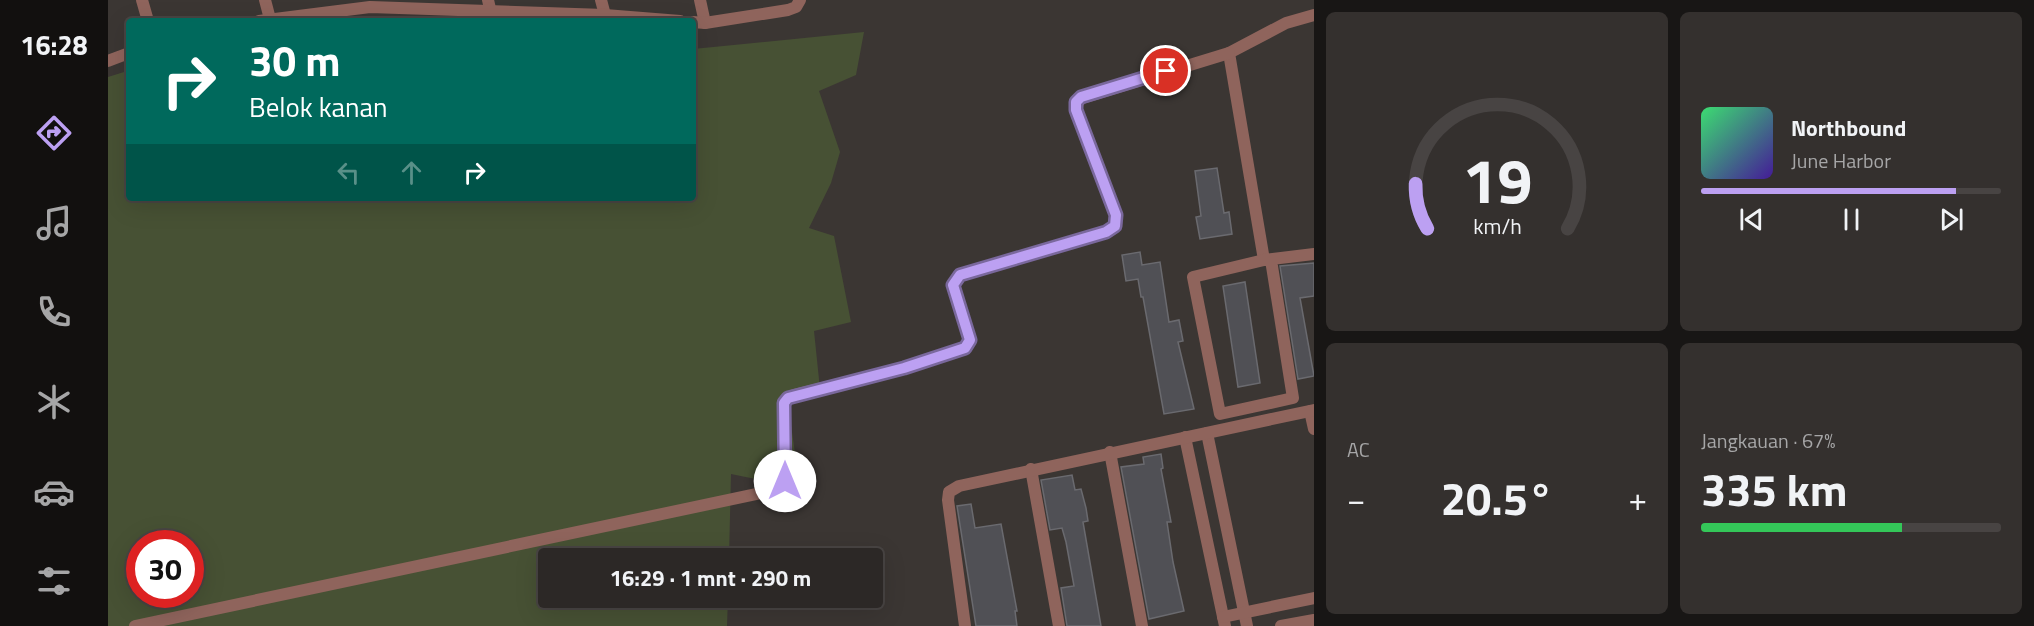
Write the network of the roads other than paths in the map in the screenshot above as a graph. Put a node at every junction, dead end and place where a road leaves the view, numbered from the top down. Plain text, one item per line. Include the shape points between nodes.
1 (142, 0) edge
2 (266, 0) edge
3 (488, 0) edge
4 (601, 0) edge
5 (699, 0) edge
6 (800, 0) edge
7 (369, 3) edge
8 (491, 13) junction
9 (605, 15) junction
10 (1314, 15) edge
11 (147, 18) edge
12 (265, 18) edge
13 (277, 18) edge
14 (642, 18) edge
15 (699, 22) edge
16 (1229, 53) junction
17 (126, 54) edge
18 (108, 61) edge
19 (1314, 254) edge
20 (1268, 260) junction
21 (1312, 411) edge
22 (1314, 429) edge
23 (1207, 433) junction
24 (1185, 437) junction
25 (1110, 452) junction
26 (1031, 469) junction
27 (1314, 598) edge
28 (1244, 612) junction
29 (1314, 620) edge
30 (1224, 621) edge
31 (135, 626) edge
32 (965, 626) edge
33 (1059, 626) edge
34 (1142, 626) edge
35 (1247, 626) edge
36 (1281, 626) edge

1 - 11 street
2 - 12 street
3 - 8 street
4 - 9 street
5 - 15 street
6 - 15 street via 788,10
7 - 8 street
7 - 13 street
8 - 9 street
9 - 14 street
10 - 16 street via 1286,23
16 - 20 street
16 - 31 street via 1078,99 1076,110 1116,215 1115,226 955,279 953,285 970,340 965,348 788,398 784,403 785,481 780,487
17 - 18 street
19 - 20 street
20 - 20 street via 1193,277 1220,414 1293,398
21 - 22 street
21 - 23 street
23 - 24 street
23 - 28 street
24 - 25 street
24 - 30 street
25 - 26 street
25 - 34 street
26 - 32 street via 959,486 949,492
26 - 33 street
27 - 28 street
28 - 30 street
28 - 35 street
29 - 36 street

